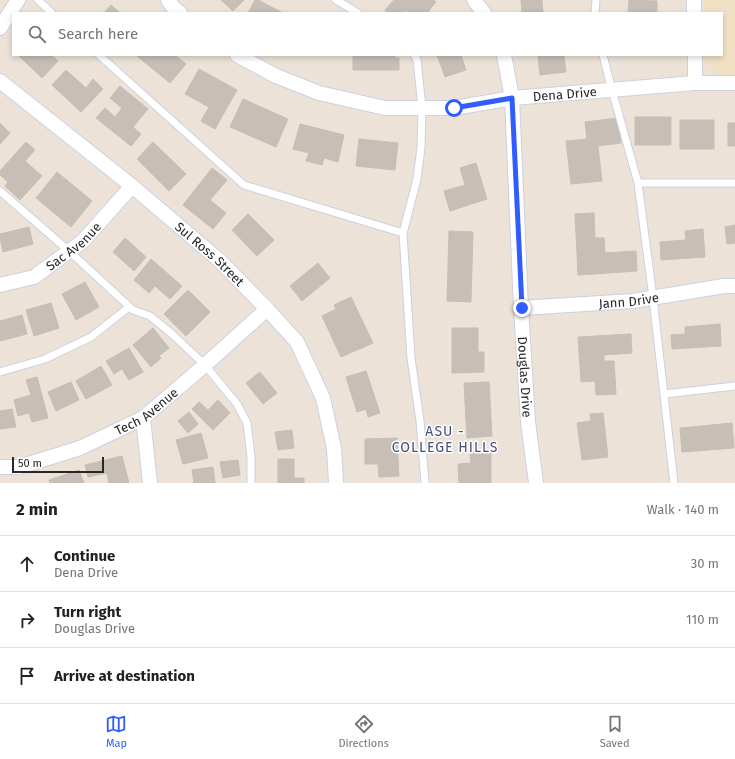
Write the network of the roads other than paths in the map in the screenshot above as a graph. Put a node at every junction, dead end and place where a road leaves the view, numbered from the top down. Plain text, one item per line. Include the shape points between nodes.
1 (18, 0) edge
2 (38, 0) edge
3 (168, 0) edge
4 (336, 0) edge
5 (474, 0) edge
6 (596, 0) edge
7 (694, 0) edge
8 (51, 12) edge
9 (179, 12) edge
10 (356, 12) edge
11 (483, 12) edge
12 (596, 12) edge
13 (694, 12) edge
14 (0, 28) edge
15 (100, 56) edge
16 (239, 56) edge
17 (415, 56) edge
18 (504, 56) edge
19 (603, 56) edge
20 (695, 56) edge
21 (0, 81) edge
22 (695, 82) junction
23 (735, 83) edge
24 (612, 90) junction
25 (512, 98) junction
26 (422, 108) junction
27 (638, 183) junction
28 (735, 183) edge
29 (132, 186) junction
30 (0, 191) edge
31 (403, 233) junction
32 (69, 251) junction
33 (0, 285) edge
34 (735, 286) edge
35 (653, 298) junction
36 (129, 307) junction
37 (522, 308) junction
38 (267, 309) junction
39 (205, 365) junction
40 (0, 372) edge
41 (735, 386) edge
42 (664, 394) junction
43 (143, 418) junction
44 (0, 467) edge
45 (150, 483) edge
46 (251, 483) edge
47 (336, 483) edge
48 (425, 483) edge
49 (536, 483) edge
50 (674, 483) edge

1 - 14 street
2 - 8 lane
3 - 9 street
4 - 10 lane
5 - 11 street
6 - 12 lane
7 - 13 street
15 - 31 lane via 244,185
16 - 26 street, Dena Drive via 276,76 319,93 385,108
17 - 26 lane
18 - 25 street, Douglas Drive
19 - 24 lane
20 - 22 street
21 - 29 street, Sul Ross Street
22 - 23 street, Dena Drive
22 - 24 street, Dena Drive
24 - 25 street, Dena Drive
24 - 27 lane
25 - 26 street, Dena Drive via 454,108
25 - 37 street, Douglas Drive
26 - 31 lane via 418,179
27 - 28 lane
27 - 35 lane
29 - 32 street, Sac Avenue via 83,241
29 - 38 street, Sul Ross Street via 218,260
30 - 32 lane
31 - 48 lane via 411,358
32 - 33 street, Sac Avenue via 34,277
32 - 36 lane
34 - 35 street, Jann Drive
35 - 37 street, Jann Drive
35 - 42 lane
36 - 39 lane via 150,316
36 - 40 lane via 91,337 45,360
37 - 49 street, Douglas Drive via 528,422
38 - 39 street, Tech Avenue
38 - 47 street, Sul Ross Street via 297,342 323,398 334,448
39 - 43 street, Tech Avenue
39 - 46 lane via 237,404 247,423
41 - 42 lane
42 - 50 lane
43 - 44 street, Tech Avenue via 80,448 19,467
43 - 45 street

